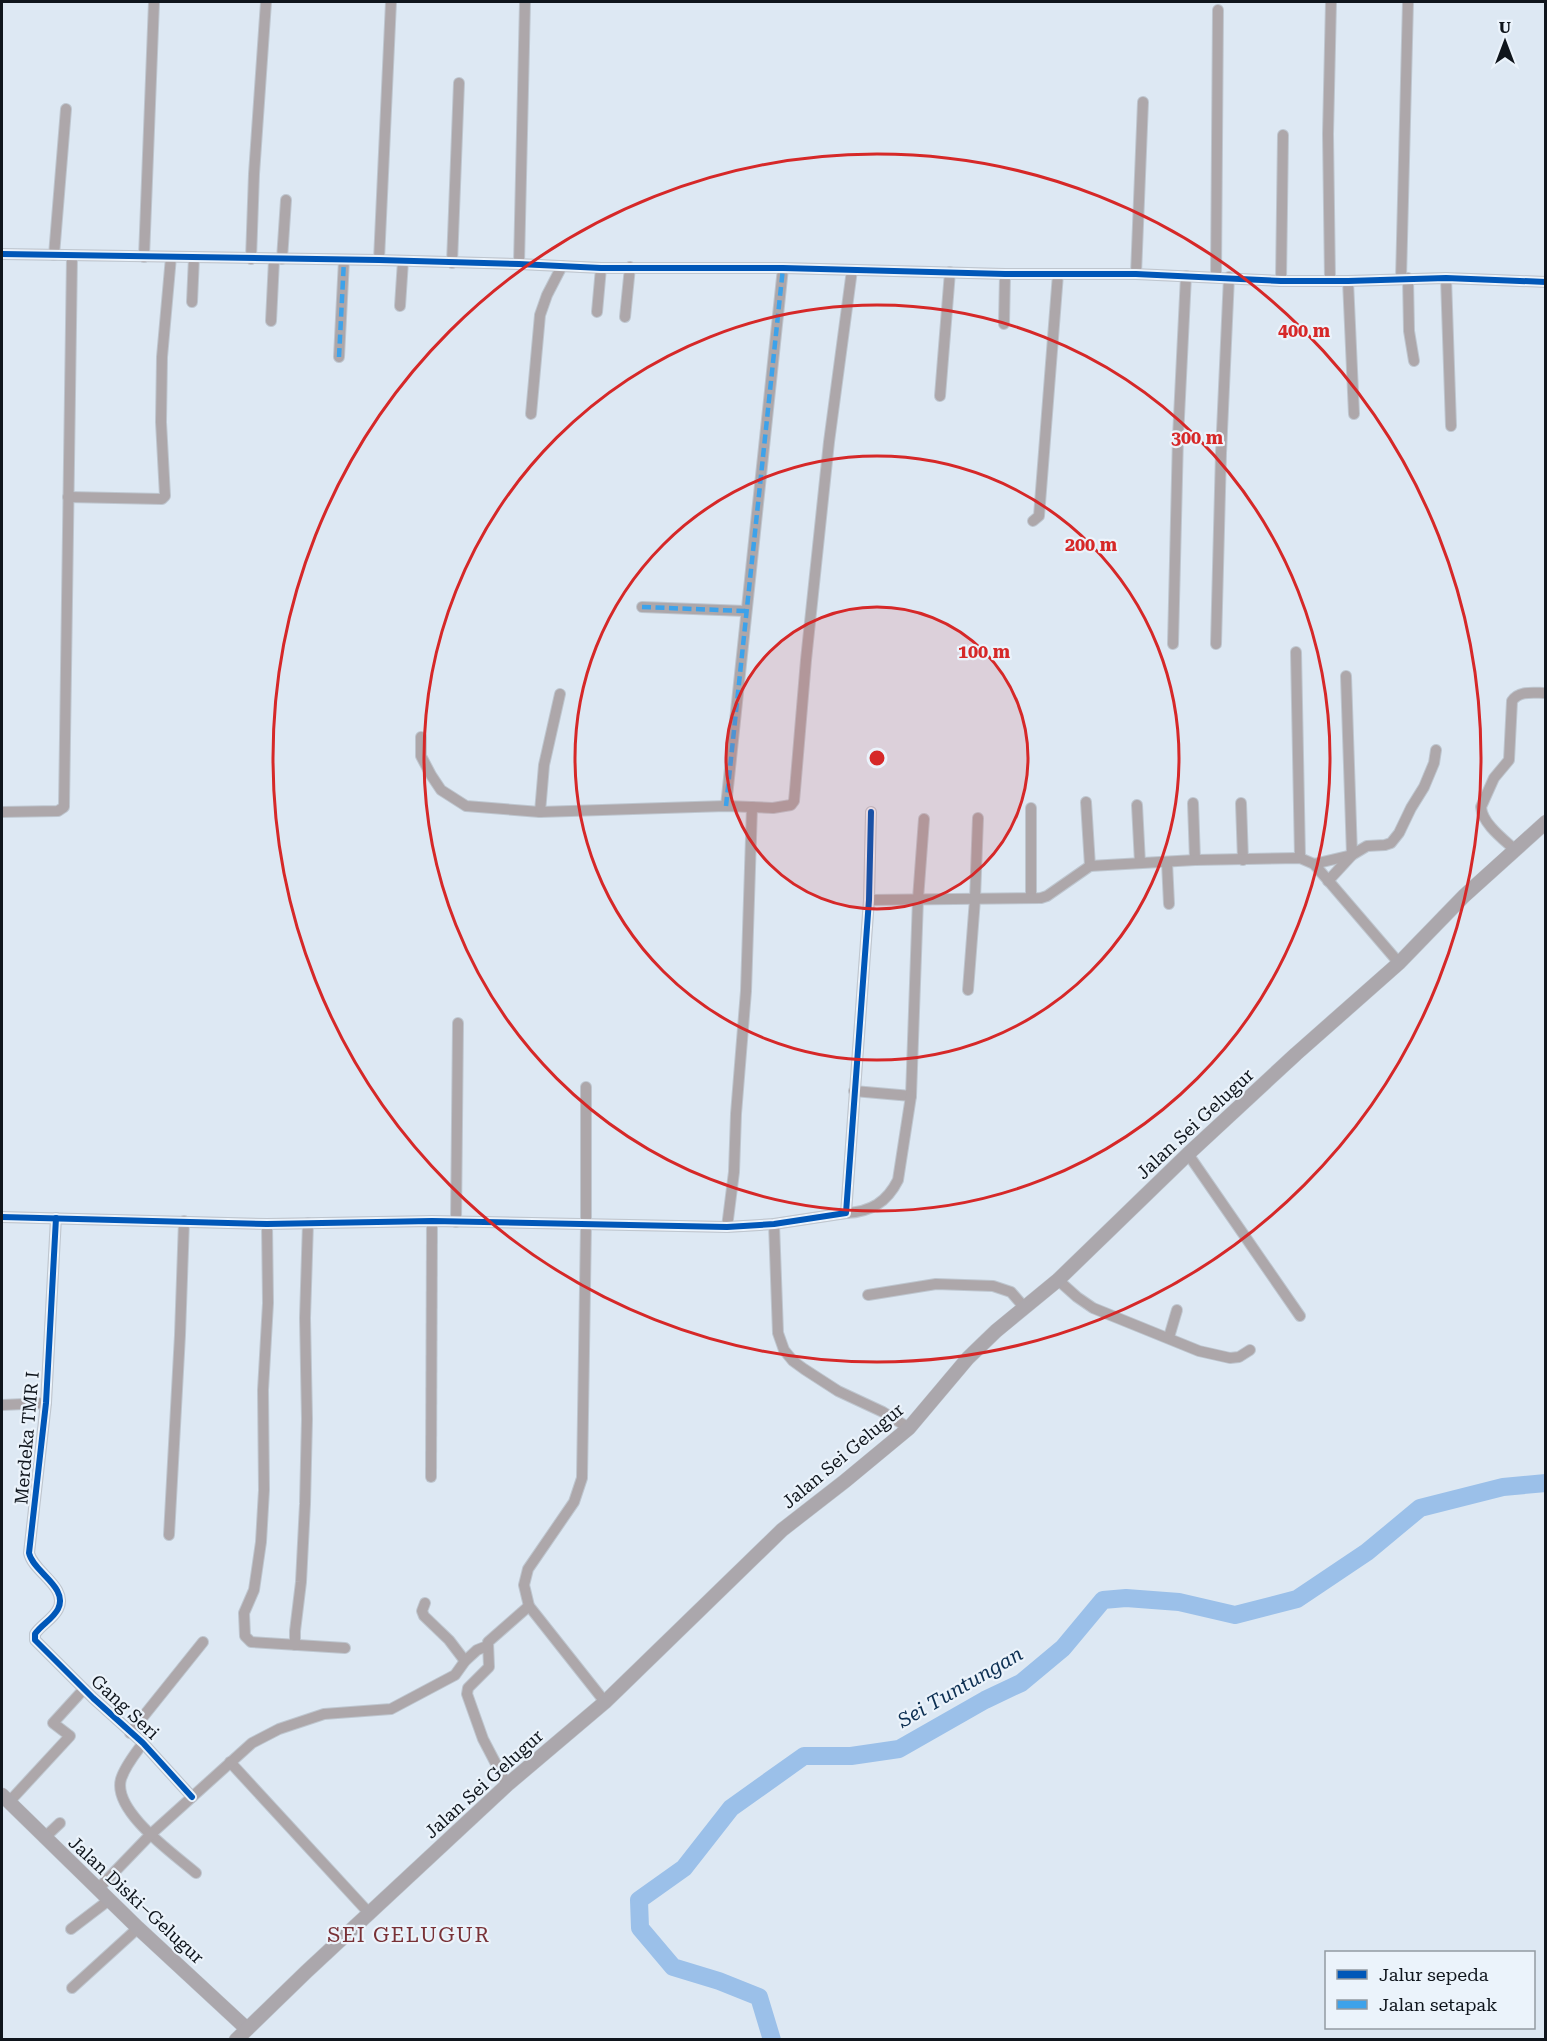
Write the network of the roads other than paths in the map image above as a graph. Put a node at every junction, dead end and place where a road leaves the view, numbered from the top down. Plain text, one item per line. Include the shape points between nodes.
1 (154, 2) edge
2 (266, 2) edge
3 (391, 2) edge
4 (525, 2) edge
5 (1331, 2) edge
6 (1408, 2) edge
7 (1218, 10) dead end
8 (459, 83) dead end
9 (1143, 102) dead end
10 (66, 109) dead end
11 (1282, 135) dead end
12 (286, 200) dead end
13 (54, 255) junction
14 (72, 256) junction
15 (144, 256) junction
16 (2, 257) edge
17 (171, 257) junction
18 (194, 257) junction
19 (251, 259) junction
20 (278, 260) junction
21 (344, 260) junction
22 (379, 260) junction
23 (403, 261) junction
24 (452, 263) junction
25 (519, 264) junction
26 (562, 266) junction
27 (630, 267) junction
28 (601, 268) junction
29 (783, 268) junction
30 (852, 270) junction
31 (950, 272) junction
32 (1005, 274) junction
33 (1058, 274) junction
34 (1136, 274) junction
35 (1186, 276) junction
36 (1216, 277) junction
37 (1229, 277) junction
38 (1404, 278) junction
39 (1446, 278) junction
40 (1281, 281) junction
41 (1330, 281) junction
42 (1348, 281) junction
43 (1545, 282) edge
44 (192, 302) dead end
45 (400, 306) dead end
46 (597, 312) dead end
47 (625, 317) dead end
48 (271, 321) dead end
49 (1004, 324) dead end
50 (339, 357) dead end
51 (1414, 361) dead end
52 (940, 396) dead end
53 (531, 414) dead end
54 (1354, 414) dead end
55 (1451, 426) dead end
56 (68, 497) junction
57 (1033, 520) dead end
58 (642, 607) dead end
59 (745, 611) junction
60 (1173, 644) dead end
61 (1216, 644) dead end
62 (1296, 652) dead end
63 (1346, 676) dead end
64 (1545, 693) edge
65 (560, 694) dead end
66 (421, 737) dead end
67 (1436, 750) dead end
68 (1086, 802) dead end
69 (1193, 803) dead end
70 (1241, 803) dead end
71 (1137, 805) dead end
72 (726, 806) junction
73 (752, 807) junction
74 (1031, 808) dead end
75 (2, 812) edge
76 (540, 812) junction
77 (871, 812) dead end
78 (978, 818) dead end
79 (924, 819) dead end
80 (1545, 822) edge
81 (1514, 849) junction
82 (1352, 855) junction
83 (1300, 858) junction
84 (1195, 860) junction
85 (1244, 860) junction
86 (1167, 862) junction
87 (1140, 863) junction
88 (1314, 864) junction
89 (1090, 866) junction
90 (1328, 881) junction
91 (1031, 898) junction
92 (918, 899) junction
93 (975, 899) junction
94 (869, 900) junction
95 (1170, 904) dead end
96 (1399, 963) junction
97 (968, 990) dead end
98 (458, 1023) dead end
99 (586, 1087) dead end
100 (854, 1090) junction
101 (910, 1096) junction
102 (1188, 1154) junction
103 (846, 1213) junction
104 (2, 1217) edge
105 (56, 1218) junction
106 (184, 1221) junction
107 (432, 1221) junction
108 (456, 1222) junction
109 (308, 1223) junction
110 (267, 1224) junction
111 (586, 1224) junction
112 (774, 1224) junction
113 (727, 1227) junction
114 (1058, 1280) junction
115 (868, 1295) dead end
116 (1024, 1306) junction
117 (1177, 1310) dead end
118 (1300, 1316) dead end
119 (1169, 1337) junction
120 (1250, 1350) dead end
121 (46, 1403) junction
122 (2, 1405) edge
123 (909, 1428) junction
124 (431, 1477) dead end
125 (169, 1535) dead end
126 (425, 1604) dead end
127 (529, 1606) junction
128 (35, 1640) joint
129 (203, 1642) dead end
130 (295, 1645) junction
131 (487, 1646) junction
132 (345, 1648) dead end
133 (465, 1661) junction
134 (84, 1689) junction
135 (605, 1702) junction
136 (130, 1733) junction
137 (143, 1743) junction
138 (230, 1762) junction
139 (507, 1785) junction
140 (192, 1797) junction
141 (5, 1798) edge
142 (60, 1823) dead end
143 (151, 1834) junction
144 (44, 1838) junction
145 (196, 1873) dead end
146 (98, 1889) junction
147 (109, 1900) junction
148 (369, 1913) junction
149 (138, 1928) junction
150 (71, 1929) dead end
151 (72, 1988) dead end
152 (249, 2034) edge
153 (236, 2040) edge

1 - 15 street
2 - 19 street
3 - 22 street
4 - 25 street
5 - 41 street
6 - 38 street
7 - 36 street
8 - 24 street
9 - 34 street
10 - 13 street
11 - 40 street
12 - 20 street
13 - 14 street
13 - 16 street
14 - 15 street
14 - 56 street
15 - 17 street
17 - 18 street
17 - 56 street via 162,357 164,497
18 - 19 street
18 - 44 street
19 - 20 street
20 - 21 street
20 - 48 street
21 - 22 street
21 - 50 street
22 - 23 street
23 - 24 street
23 - 45 street
24 - 25 street
25 - 26 street
26 - 28 street
26 - 53 street via 540,315
27 - 28 street
27 - 29 street
27 - 47 street
28 - 46 street
29 - 30 street
29 - 59 street
30 - 31 street
30 - 73 street via 828,442 794,801 786,807
31 - 32 street
31 - 52 street
32 - 33 street
32 - 49 street
33 - 34 street
33 - 57 street via 1039,516
34 - 35 street
35 - 36 street
35 - 60 street
36 - 37 street
37 - 40 street
37 - 61 street
38 - 39 street
38 - 42 street
38 - 51 street
39 - 43 street
39 - 55 street
40 - 41 street
41 - 42 street
42 - 54 street
56 - 75 street via 64,807 58,812
58 - 59 street
59 - 72 street
62 - 83 street
63 - 82 street
64 - 81 street via 1521,693 1512,701 1509,760 1494,778 1481,807 1490,824
65 - 76 street via 544,765
66 - 76 street via 421,756 431,775 441,790 461,804
67 - 82 street via 1424,787 1399,832 1388,845 1367,846
68 - 89 street
69 - 84 street
70 - 85 street
71 - 87 street
72 - 73 street
72 - 76 street
73 - 113 street via 746,991
74 - 91 street
77 - 94 street
78 - 93 street
79 - 92 street
80 - 81 main road, Jalan Sei Gelugur
81 - 96 main road, Jalan Sei Gelugur
82 - 88 street
82 - 90 street
83 - 85 street
83 - 88 street
84 - 85 street
84 - 86 street
86 - 87 street
86 - 95 street
87 - 89 street
88 - 90 street
89 - 91 street via 1047,896
90 - 96 street
91 - 93 street
92 - 93 street
92 - 94 street
92 - 101 street
93 - 97 street
94 - 100 street
96 - 102 main road, Jalan Sei Gelugur
98 - 108 street
99 - 111 street
100 - 101 street
100 - 103 street
101 - 103 street via 898,1179 893,1189 880,1203 861,1212
102 - 114 main road, Jalan Sei Gelugur
102 - 118 street
103 - 112 street
104 - 105 street
105 - 106 street
105 - 121 street, Merdeka TMR I
106 - 110 street
106 - 125 street
107 - 108 street
107 - 109 street
107 - 124 street
108 - 111 street
109 - 110 street
109 - 130 street via 305,1504
110 - 130 street via 264,1490 261,1542 244,1628 251,1642
111 - 113 street
111 - 127 street via 582,1478 574,1502 528,1569 524,1585
112 - 113 street
112 - 123 street via 778,1333 784,1350 793,1361 838,1391
114 - 116 main road, Jalan Sei Gelugur
114 - 119 street via 1093,1308
115 - 116 street via 936,1284 993,1286 1011,1292
116 - 123 main road, Jalan Sei Gelugur via 968,1358
117 - 119 street
119 - 120 street via 1199,1351 1230,1358
121 - 122 street
121 - 128 street, Merdeka TMR I via 29,1553 60,1602 57,1612 35,1634
123 - 135 main road, Jalan Sei Gelugur via 782,1530
126 - 133 street via 424,1616
127 - 131 street via 492,1637
127 - 135 street
128 - 134 street, Gang Seri
129 - 136 street
130 - 132 street
131 - 133 street
131 - 139 street via 489,1667 468,1688 467,1694 483,1739
133 - 138 street via 455,1675 391,1709 324,1714 297,1722 252,1743
134 - 136 street, Gang Seri
134 - 141 street via 53,1723 70,1736
135 - 139 main road, Jalan Sei Gelugur
136 - 137 street, Gang Seri
137 - 140 street, Gang Seri
137 - 143 street via 124,1771 120,1789 124,1804
138 - 140 street
138 - 148 street
139 - 148 main road, Jalan Sei Gelugur
140 - 143 street
141 - 144 main road, Jalan Diski–Gelugur
142 - 144 street
143 - 145 street
143 - 146 street
144 - 146 main road, Jalan Diski–Gelugur
146 - 147 main road, Jalan Diski–Gelugur
147 - 149 main road, Jalan Diski–Gelugur
147 - 150 street
148 - 152 main road, Jalan Sei Gelugur
149 - 151 street
149 - 152 main road, Jalan Diski–Gelugur
152 - 153 main road, Jalan Sei Gelugur

